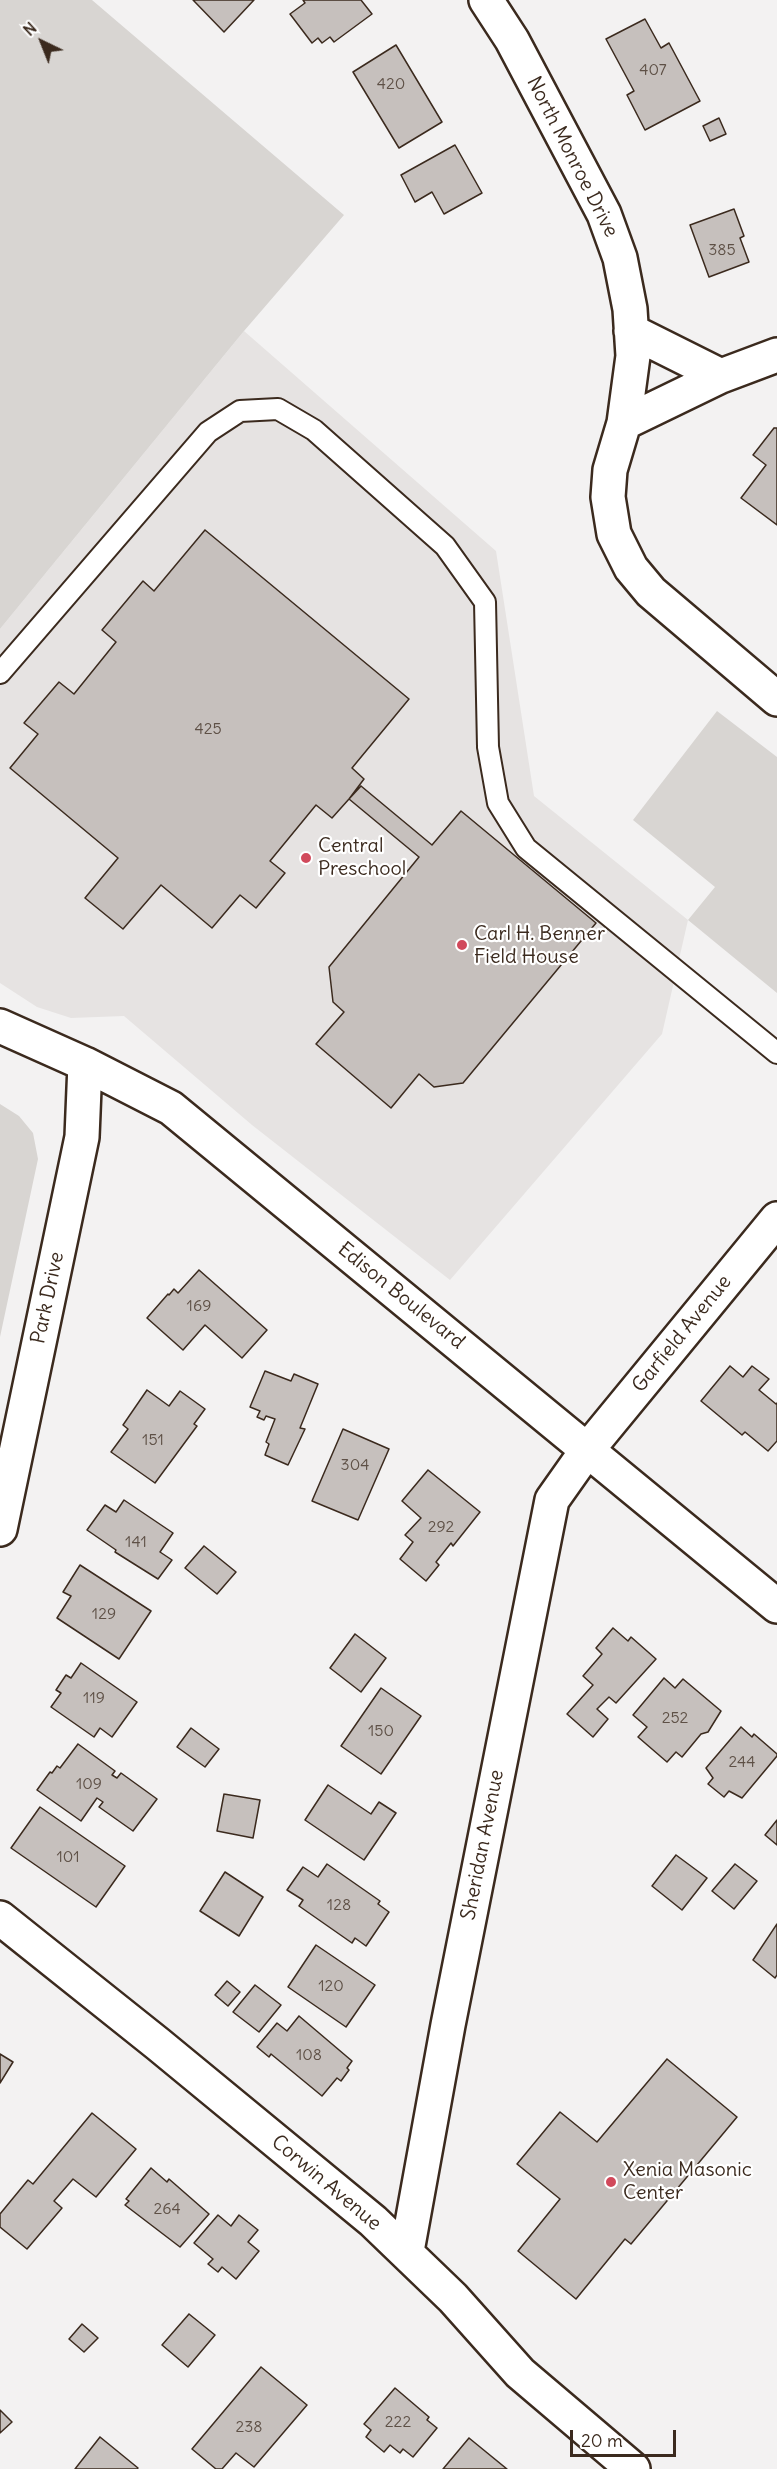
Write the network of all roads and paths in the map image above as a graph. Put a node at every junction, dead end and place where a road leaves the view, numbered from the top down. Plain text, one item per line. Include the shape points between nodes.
1 (486, 0) edge
2 (631, 331) junction
3 (777, 355) edge
4 (721, 376) junction
5 (624, 423) junction
6 (0, 673) edge
7 (777, 699) edge
8 (0, 1026) edge
9 (777, 1053) edge
10 (85, 1064) junction
11 (777, 1219) edge
12 (588, 1449) junction
13 (0, 1530) edge
14 (777, 1606) edge
15 (0, 1918) edge
16 (407, 2252) junction
17 (633, 2469) edge

1 - 2 street, North Monroe Drive via 512,40 604,214 620,258
2 - 4 street
2 - 5 street, North Monroe Drive via 632,365
3 - 4 street
4 - 5 street
5 - 7 street, North Monroe Drive via 610,471 608,497 614,534 631,568 674,614
6 - 9 lane via 208,432 240,411 278,409 314,430 446,546 485,602 488,747 498,803 526,848
8 - 10 street, Edison Boulevard
10 - 12 street, Edison Boulevard via 171,1108
10 - 13 street, Park Drive via 82,1137
11 - 12 street, Garfield Avenue
12 - 14 street, Edison Boulevard
12 - 16 street, Sheridan Avenue via 552,1500 452,2002
15 - 16 street, Corwin Avenue
16 - 17 street, Corwin Avenue via 520,2373

